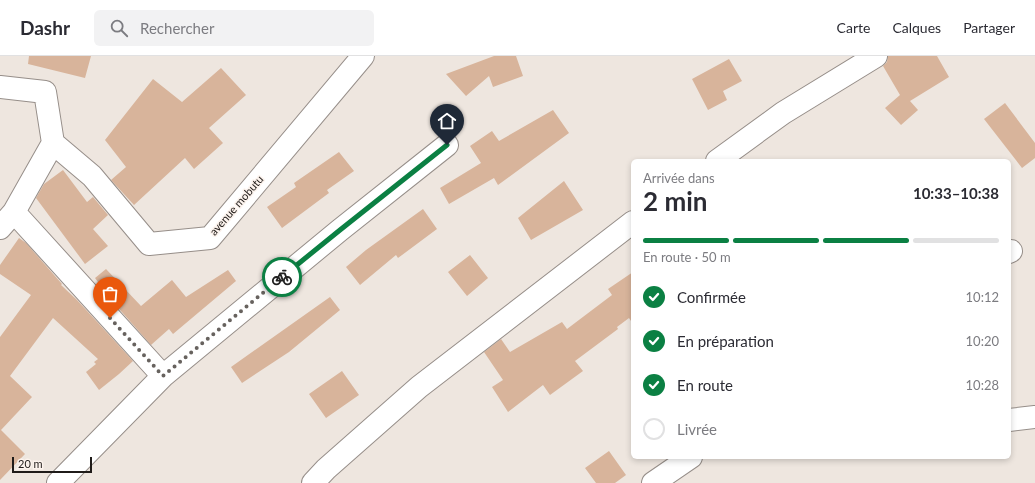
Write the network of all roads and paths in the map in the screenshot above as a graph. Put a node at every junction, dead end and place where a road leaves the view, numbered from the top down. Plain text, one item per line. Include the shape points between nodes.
1 (363, 56) edge
2 (876, 56) edge
3 (0, 87) edge
4 (53, 143) junction
5 (447, 145) dead end
6 (720, 159) edge
7 (7, 220) edge
8 (631, 224) edge
9 (163, 376) junction
10 (1035, 417) edge
11 (1011, 420) edge
12 (688, 459) edge
13 (58, 483) edge
14 (313, 483) edge
15 (653, 483) edge

1 - 4 street, avenue mobutu via 210,238 149,244 92,176
2 - 6 street via 783,112
3 - 4 street via 45,92
4 - 7 street
5 - 9 street
7 - 9 street
8 - 14 street via 419,387
9 - 13 street
10 - 11 street
12 - 15 street

